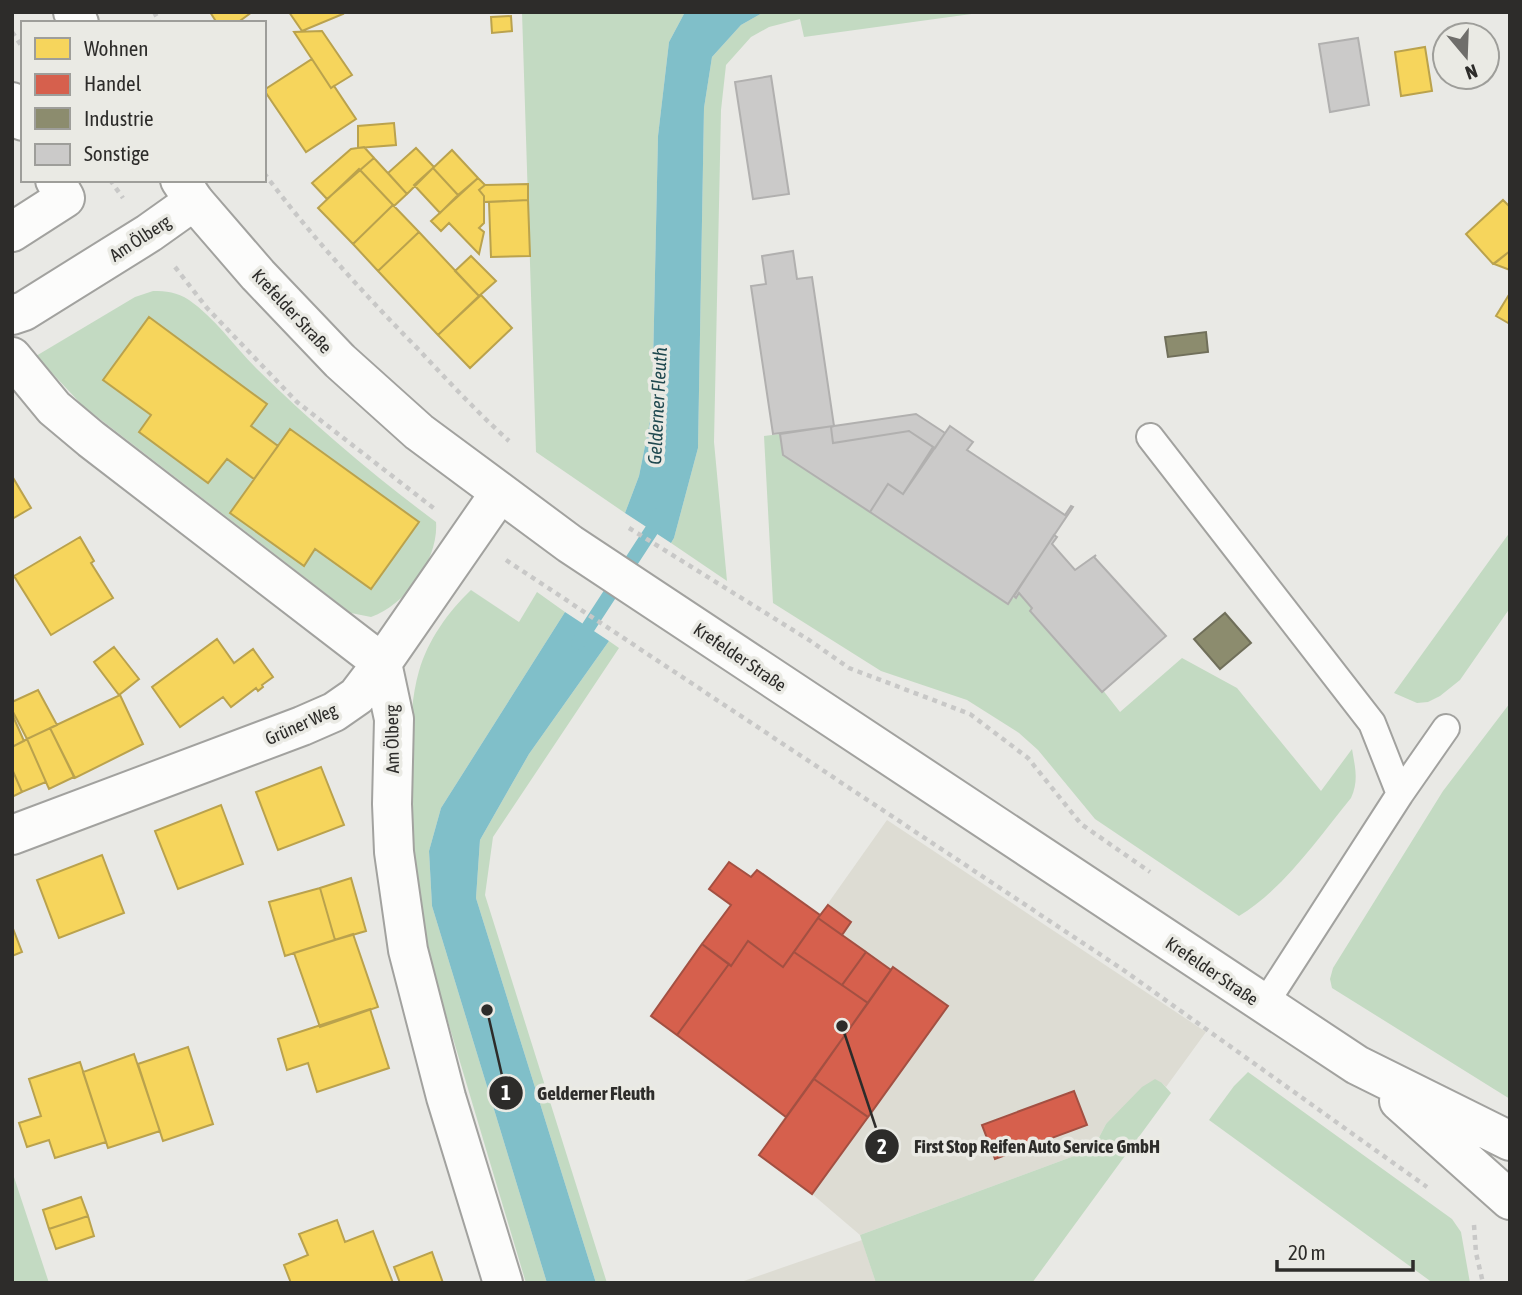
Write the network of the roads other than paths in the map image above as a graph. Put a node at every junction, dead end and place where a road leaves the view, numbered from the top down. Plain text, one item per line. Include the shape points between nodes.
1 (12, 102) edge
2 (21, 118) edge
3 (56, 182) edge
4 (187, 191) edge
5 (12, 232) edge
6 (12, 316) edge
7 (12, 357) edge
8 (1150, 437) dead end
9 (499, 494) junction
10 (382, 663) junction
11 (1446, 728) dead end
12 (1401, 794) junction
13 (12, 835) edge
14 (1264, 1005) junction
15 (1357, 1065) junction
16 (1510, 1140) edge
17 (1510, 1200) edge
18 (503, 1283) edge

1 - 2 street
3 - 5 street via 65,198
4 - 6 street, Am Ölberg via 149,233
4 - 9 street, Krefelder Straße via 340,361 419,432
7 - 10 street via 54,408 91,439
8 - 12 lane via 1372,723
9 - 10 street, Grüner Weg
9 - 14 street, Krefelder Straße
10 - 13 street, Grüner Weg via 357,696 334,712
10 - 18 street, Am Ölberg via 394,719 394,852 408,950 446,1097
11 - 12 lane
12 - 14 lane
14 - 15 street, Krefelder Straße
15 - 16 street, Krefelder Straße
15 - 17 street, Krefelder Straße

